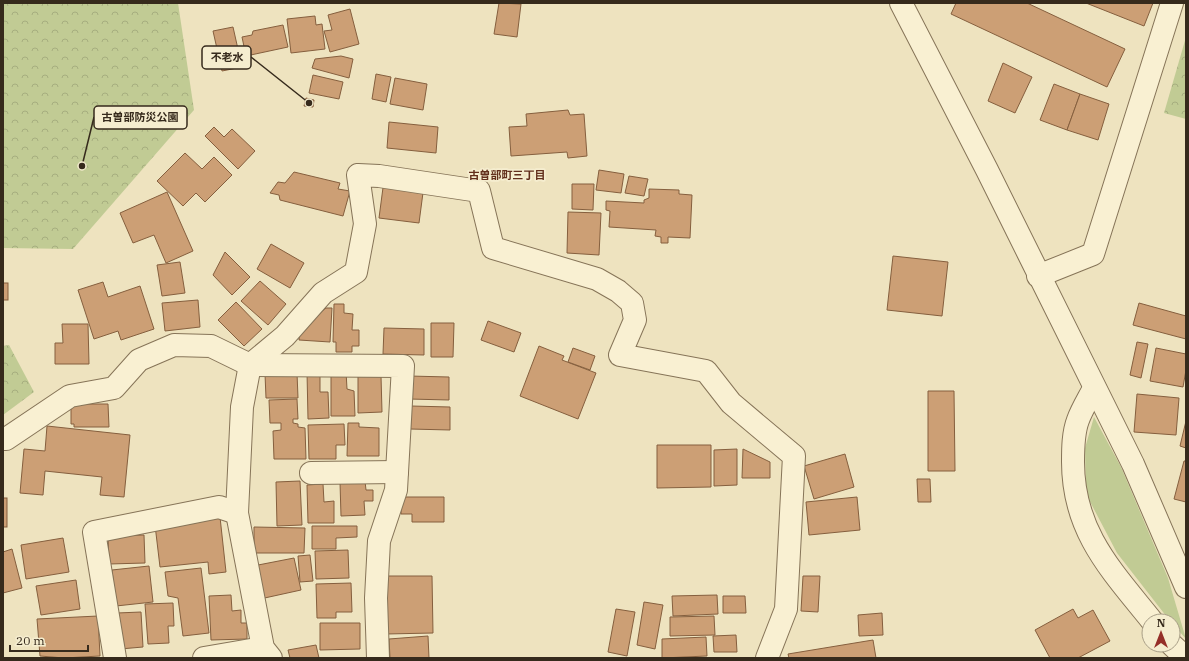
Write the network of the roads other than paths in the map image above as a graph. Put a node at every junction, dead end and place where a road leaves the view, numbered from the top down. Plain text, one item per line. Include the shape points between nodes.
1 (901, 3) edge
2 (1172, 3) edge
3 (1038, 276) junction
4 (250, 365) junction
5 (1094, 388) junction
6 (3, 440) edge
7 (397, 472) junction
8 (311, 473) dead end
9 (237, 513) junction
10 (1186, 587) edge
11 (1146, 613) edge
12 (267, 653) edge
13 (114, 658) edge
14 (204, 658) edge
15 (378, 658) edge
16 (767, 658) edge

1 - 3 street
2 - 3 street via 1093,254
3 - 5 street
4 - 6 street via 211,346 174,345 139,360 114,388 70,396
4 - 7 street via 403,366
4 - 9 street via 242,407
4 - 16 street via 285,336 323,293 356,272 365,224 358,175 479,191 493,248 598,279 632,303 635,320 620,355 706,371 731,403 794,456 786,609
5 - 10 street via 1133,464
5 - 11 street via 1077,421 1073,483 1090,538
7 - 8 street
7 - 15 street via 396,490 379,541 376,598
9 - 12 street
9 - 13 street via 220,507 94,532
12 - 14 street

